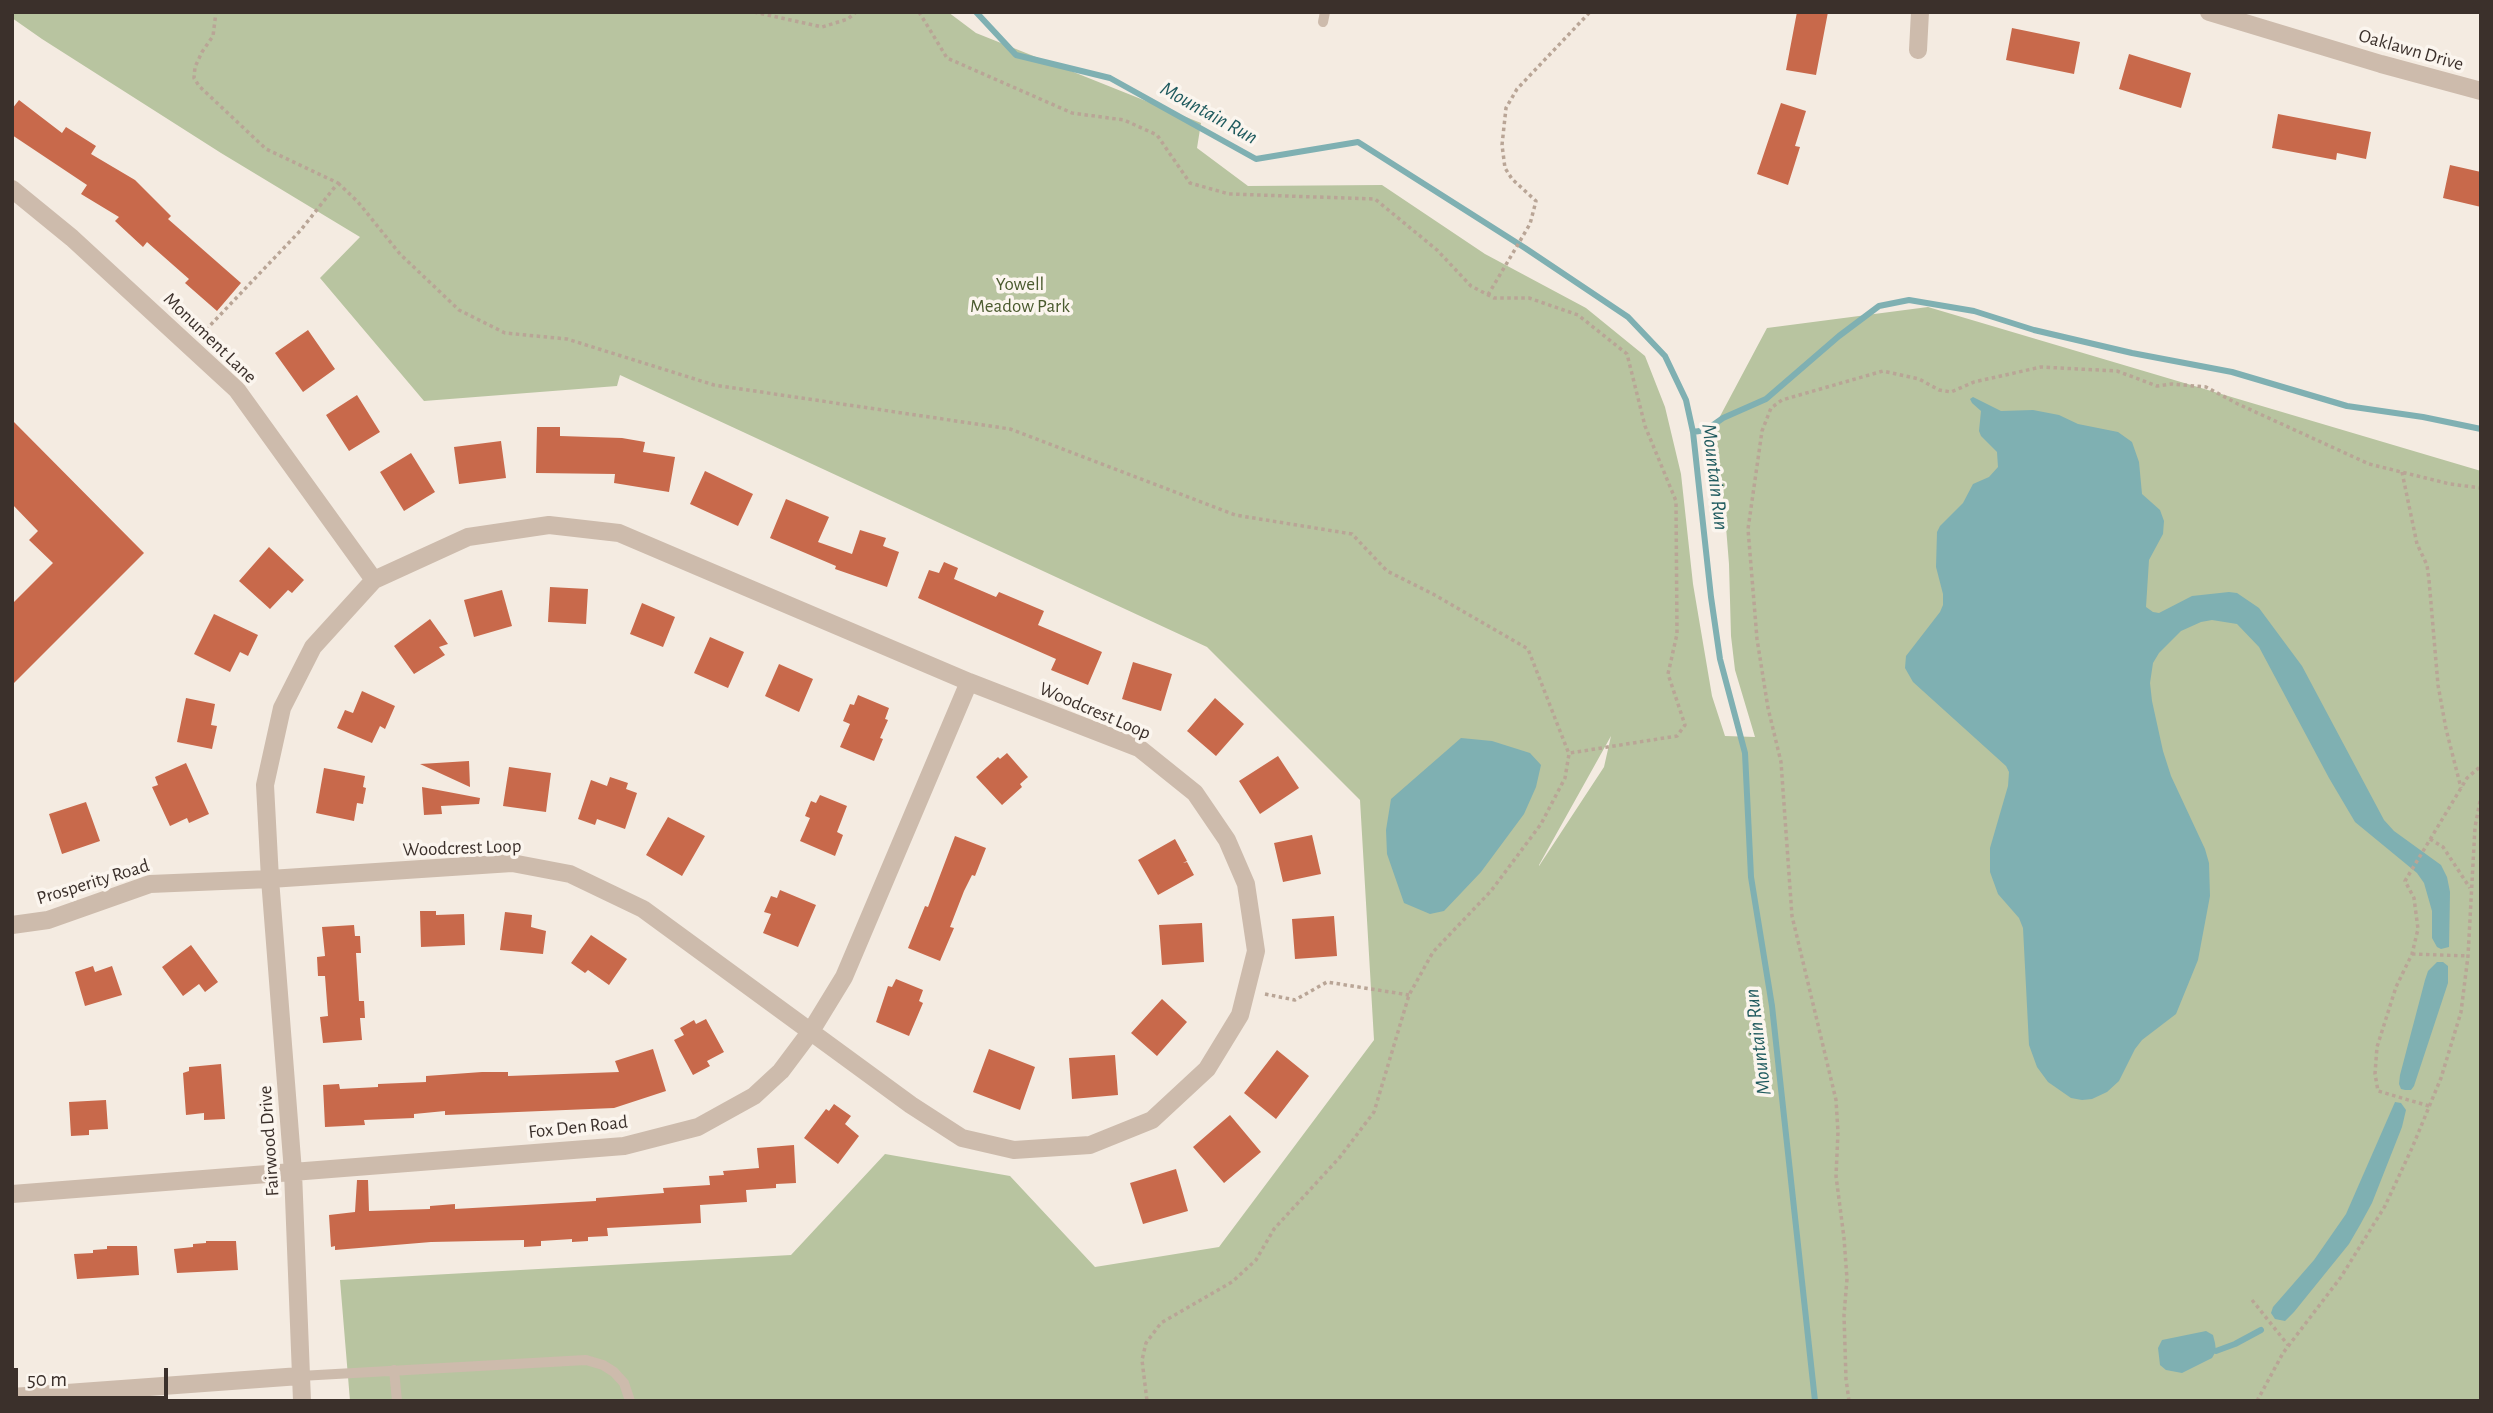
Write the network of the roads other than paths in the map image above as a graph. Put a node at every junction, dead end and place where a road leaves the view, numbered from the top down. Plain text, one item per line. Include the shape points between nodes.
1 (1920, 12) edge
2 (2209, 12) edge
3 (1918, 50) dead end
4 (2481, 91) edge
5 (12, 188) edge
6 (374, 580) junction
7 (969, 682) junction
8 (271, 878) junction
9 (12, 925) edge
10 (811, 1031) junction
11 (293, 1171) junction
12 (12, 1194) edge
13 (394, 1370) junction
14 (300, 1376) junction
15 (12, 1397) edge
16 (302, 1401) edge
17 (397, 1401) edge
18 (630, 1401) edge

1 - 3 street
2 - 4 street, Oaklawn Drive
5 - 6 street, Monument Lane via 237,390
6 - 7 street, Woodcrest Loop via 468,537 549,526 619,533
6 - 8 street, Woodcrest Loop via 313,646 282,708 265,785
7 - 10 street, Fox Den Road via 844,977
7 - 10 street, Woodcrest Loop via 1139,748 1195,793 1227,840 1246,884 1256,951 1240,1015 1207,1069 1152,1120 1090,1145 1014,1150 962,1138
8 - 9 street, Prosperity Road via 150,884 48,920
8 - 10 street, Woodcrest Loop via 512,863 570,874 643,909
8 - 11 street, Fairwood Drive
10 - 11 street, Fox Den Road via 754,1096 698,1128 624,1146
11 - 12 street, Fox Den Road
11 - 14 street, Fairwood Drive
13 - 14 lane
13 - 17 lane
13 - 18 lane via 586,1360 614,1372
14 - 15 street
14 - 16 street, Fairwood Drive

